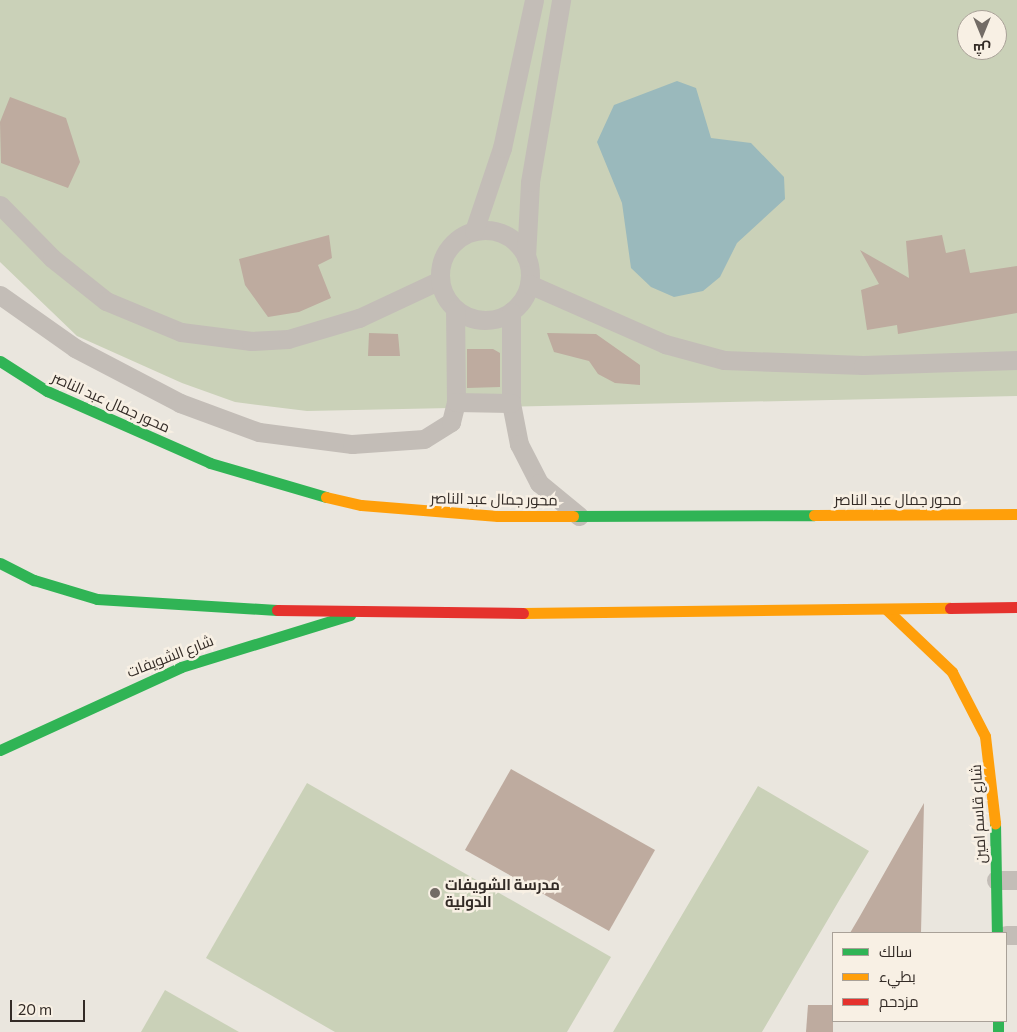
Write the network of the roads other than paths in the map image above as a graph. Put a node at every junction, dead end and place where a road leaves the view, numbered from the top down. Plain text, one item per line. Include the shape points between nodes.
1 (534, 0) edge
2 (561, 0) edge
3 (0, 205) edge
4 (474, 231) junction
5 (526, 257) junction
6 (440, 280) junction
7 (529, 284) junction
8 (0, 296) edge
9 (455, 309) junction
10 (511, 312) junction
11 (1017, 360) edge
12 (0, 361) edge
13 (456, 402) junction
14 (511, 403) junction
15 (1017, 514) edge
16 (578, 516) junction
17 (0, 563) edge
18 (1017, 607) edge
19 (887, 610) junction
20 (358, 613) junction
21 (0, 750) edge
22 (996, 880) junction
23 (1017, 880) edge
24 (997, 932) edge

1 - 4 street via 502,148
2 - 5 street via 530,182
3 - 6 street via 52,258 106,301 181,332 251,341 288,339 358,318
4 - 5 street via 504,235
4 - 6 street via 462,236 444,255
5 - 7 street
6 - 9 street
7 - 10 street
7 - 11 street via 641,335 724,360 863,365
8 - 13 street via 38,325 121,374 180,403 259,432 352,444 424,439 446,428
9 - 10 street via 482,320
9 - 13 street
10 - 14 street
12 - 16 main road, محور جمال عبد الناصر via 47,392 210,463 284,487 361,505 440,514
13 - 14 street
14 - 16 street via 525,464 539,483
15 - 16 main road, محور جمال عبد الناصر
17 - 20 main road via 68,593 121,603
18 - 19 main road
19 - 20 main road
19 - 22 main road, شارع قاسم امين via 936,653 976,714 994,784
20 - 21 main road, شارع الشويفات via 181,667
22 - 23 street
22 - 24 main road, شارع قاسم امين

